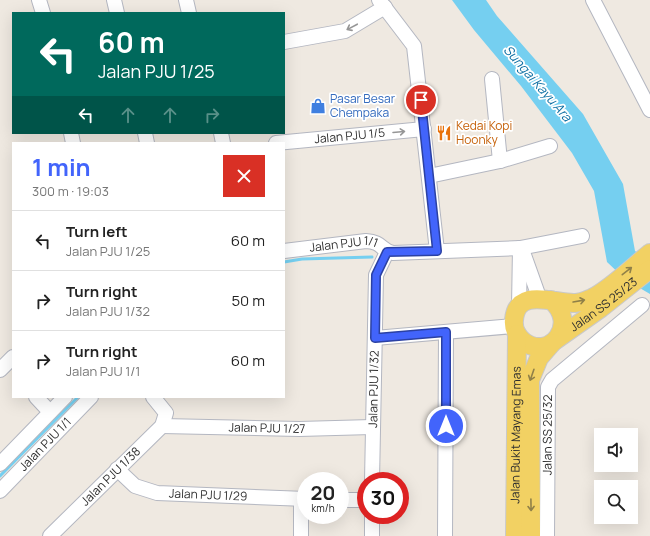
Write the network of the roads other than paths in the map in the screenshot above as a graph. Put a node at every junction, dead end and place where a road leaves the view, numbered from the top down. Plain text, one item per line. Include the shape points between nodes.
1 (40, 0) edge
2 (114, 0) edge
3 (186, 0) edge
4 (593, 0) edge
5 (382, 3) edge
6 (42, 12) edge
7 (117, 12) edge
8 (189, 12) edge
9 (285, 42) edge
10 (492, 79) dead end
11 (650, 110) edge
12 (424, 129) junction
13 (285, 142) edge
14 (550, 146) dead end
15 (500, 161) junction
16 (429, 176) junction
17 (582, 236) dead end
18 (520, 248) junction
19 (285, 251) edge
20 (437, 251) junction
21 (387, 252) junction
22 (650, 253) edge
23 (650, 269) edge
24 (608, 294) junction
25 (545, 299) junction
26 (642, 305) dead end
27 (519, 307) junction
28 (516, 330) junction
29 (446, 332) junction
30 (375, 338) junction
31 (555, 341) junction
32 (37, 398) edge
33 (64, 398) edge
34 (90, 398) edge
35 (153, 398) edge
36 (50, 412) junction
37 (164, 420) junction
38 (372, 427) junction
39 (0, 464) edge
40 (117, 469) junction
41 (372, 472) edge
42 (0, 491) edge
43 (297, 499) edge
44 (302, 524) edge
45 (372, 524) edge
46 (50, 536) edge
47 (301, 536) edge
48 (372, 536) edge
49 (445, 536) edge
50 (515, 536) edge
51 (531, 536) edge
52 (547, 536) edge

1 - 6 street
2 - 7 street
3 - 8 street
4 - 11 street
5 -> 9 street via 345,31
5 - 12 street via 414,46
10 - 15 street
13 -> 12 street, Jalan PJU 1/5
12 - 16 street
14 - 15 street
15 - 16 street
16 - 20 street
17 - 18 street, Jalan PJU 1/1
18 - 20 street, Jalan PJU 1/1
18 - 25 street
18 - 27 street
19 - 21 street, Jalan PJU 1/1 via 366,241 376,242
20 - 21 street, Jalan PJU 1/1
21 - 30 street, Jalan PJU 1/32 via 376,275
24 -> 22 main road, Jalan SS 25/23
23 - 24 main road, Jalan SS 25/23
25 -> 24 main road, Jalan SS 25/23 via 576,303
24 - 31 main road, Jalan SS 25/23
25 - 27 main road via 525,302
25 - 31 main road via 561,311 563,318 563,325
26 - 52 street, Jalan SS 25/32 via 552,380 548,387
27 - 28 main road via 514,319
28 - 29 street
28 - 31 main road via 529,345 545,346
28 - 50 main road, Jalan Bukit Mayang Emas
29 - 30 street
29 - 49 street
30 - 38 street, Jalan PJU 1/32
31 -> 51 main road, Jalan Bukit Mayang Emas via 539,358 530,380
32 - 36 street
33 - 36 street, Jalan PJU 1/1
34 - 42 street, Jalan PJU 1/1
35 - 37 street
36 - 39 street, Jalan PJU 1/1
37 - 38 street, Jalan PJU 1/27 via 299,429
37 - 40 street, Jalan PJU 1/38
38 - 41 street, Jalan PJU 1/32
40 - 43 street, Jalan PJU 1/29 via 135,486 157,493
40 - 46 street, Jalan PJU 1/38
44 - 47 street
45 - 48 street

